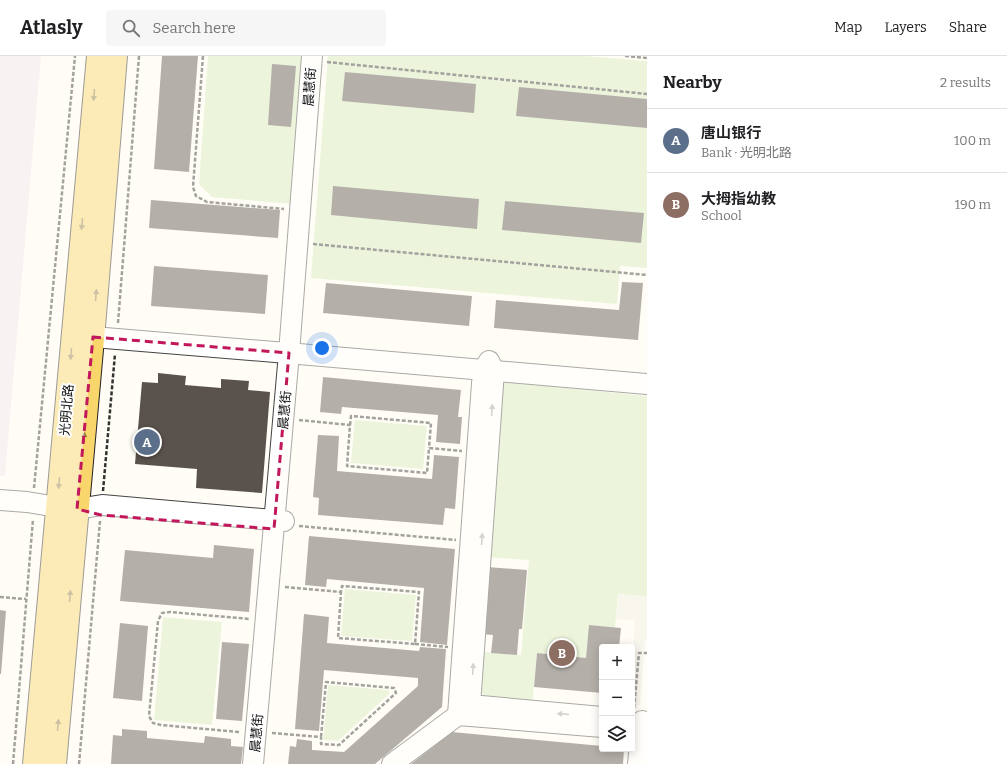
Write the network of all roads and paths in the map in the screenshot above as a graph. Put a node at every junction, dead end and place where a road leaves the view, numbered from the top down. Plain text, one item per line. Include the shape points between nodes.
1 (75, 56) edge
2 (98, 56) edge
3 (116, 56) edge
4 (139, 56) edge
5 (203, 56) edge
6 (626, 56) edge
7 (317, 58) edge
8 (647, 58) edge
9 (647, 94) edge
10 (300, 210) junction
11 (307, 244) junction
12 (647, 275) edge
13 (93, 332) junction
14 (117, 334) junction
15 (294, 349) junction
16 (489, 367) junction
17 (647, 376) edge
18 (647, 384) edge
19 (293, 419) junction
20 (350, 425) junction
21 (429, 448) junction
22 (476, 452) junction
23 (0, 500) edge
24 (34, 506) junction
25 (0, 507) edge
26 (67, 508) junction
27 (101, 510) junction
28 (280, 525) junction
29 (470, 542) junction
30 (278, 587) junction
31 (341, 592) junction
32 (0, 597) edge
33 (26, 600) junction
34 (266, 621) junction
35 (415, 644) junction
36 (462, 648) junction
37 (647, 653) edge
38 (458, 714) junction
39 (599, 717) edge
40 (639, 725) edge
41 (599, 727) edge
42 (260, 733) junction
43 (321, 737) junction
44 (13, 764) edge
45 (34, 764) edge
46 (55, 764) edge
47 (79, 764) edge
48 (253, 764) edge
49 (262, 764) edge
50 (392, 764) edge
51 (638, 764) edge

1 - 24 path
2 -> 26 main road, 光明北路
13 -> 3 main road, 光明北路
4 - 14 path
5 - 10 path via 193,186 196,196 207,202
6 - 8 path
7 - 9 path
7 - 10 street, 晨慧街
7 - 11 street, 晨慧街
10 - 15 street, 晨慧街
11 - 12 path
11 - 15 street, 晨慧街
13 - 14 street
26 -> 13 main road, 光明北路
14 - 15 street
14 - 27 path
15 - 16 street
15 - 19 street, 晨慧街
15 - 28 street, 晨慧街
16 - 17 street
16 - 18 street
16 - 22 street
39 -> 16 street via 470,705
19 - 20 path
19 - 28 street, 晨慧街
20 - 21 path via 351,416 431,423
20 - 21 path via 347,466 427,472
21 - 22 path
22 - 29 street
23 - 24 street
24 - 25 street via 28,510
24 - 26 street
24 - 33 path
26 - 27 street
26 - 45 main road, 光明北路
46 -> 26 main road, 光明北路
27 - 28 street
27 - 47 path
28 - 29 path
28 - 30 street, 晨慧街
28 - 34 street, 晨慧街
29 - 36 street
30 - 31 path
30 - 42 street, 晨慧街
31 - 35 path via 338,638
31 - 35 path via 342,586 419,592
32 - 33 path
33 - 44 path
34 - 42 street, 晨慧街
34 - 42 path via 162,613 158,621 149,716 153,723 161,725
35 - 36 path
36 - 38 street
37 - 40 path via 639,653
38 - 41 street
38 - 50 street
40 - 51 street
42 - 43 path
42 - 48 street, 晨慧街
42 - 49 street, 晨慧街
43 - 43 path via 321,744 339,745 396,693 394,688 326,682

